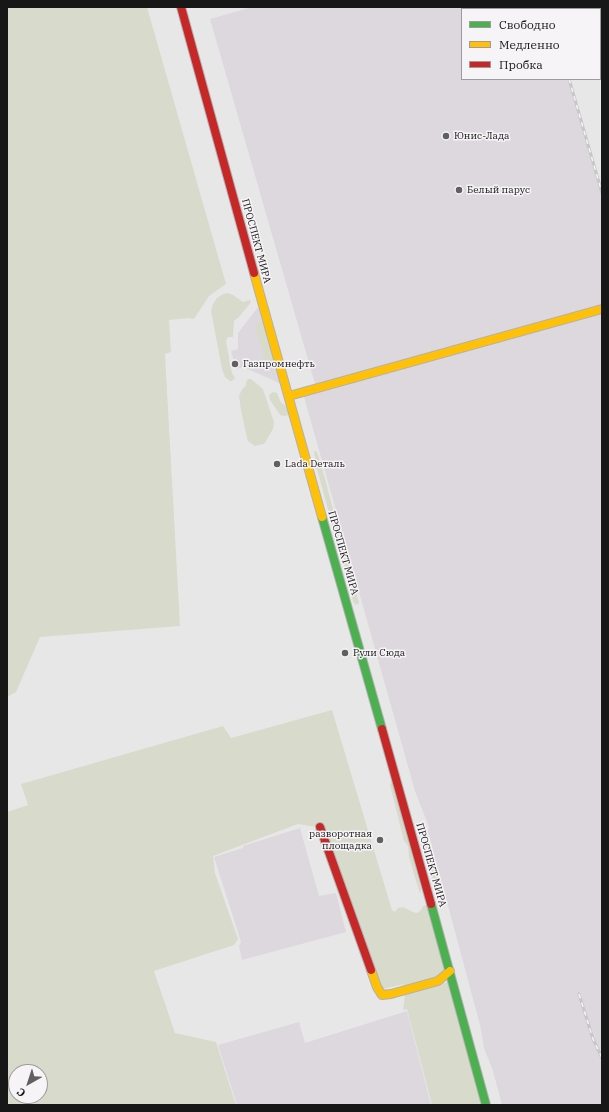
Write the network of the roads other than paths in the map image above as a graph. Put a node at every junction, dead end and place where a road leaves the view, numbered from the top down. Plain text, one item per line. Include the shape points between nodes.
1 (181, 7) edge
2 (602, 309) edge
3 (289, 396) junction
4 (320, 827) dead end
5 (450, 971) junction
6 (486, 1105) edge

1 - 3 street, ПРОСПЕКТ МИРА
2 - 3 street
3 - 5 street, ПРОСПЕКТ МИРА
4 - 5 street via 376,987 382,995 438,981
5 - 6 street, ПРОСПЕКТ МИРА

